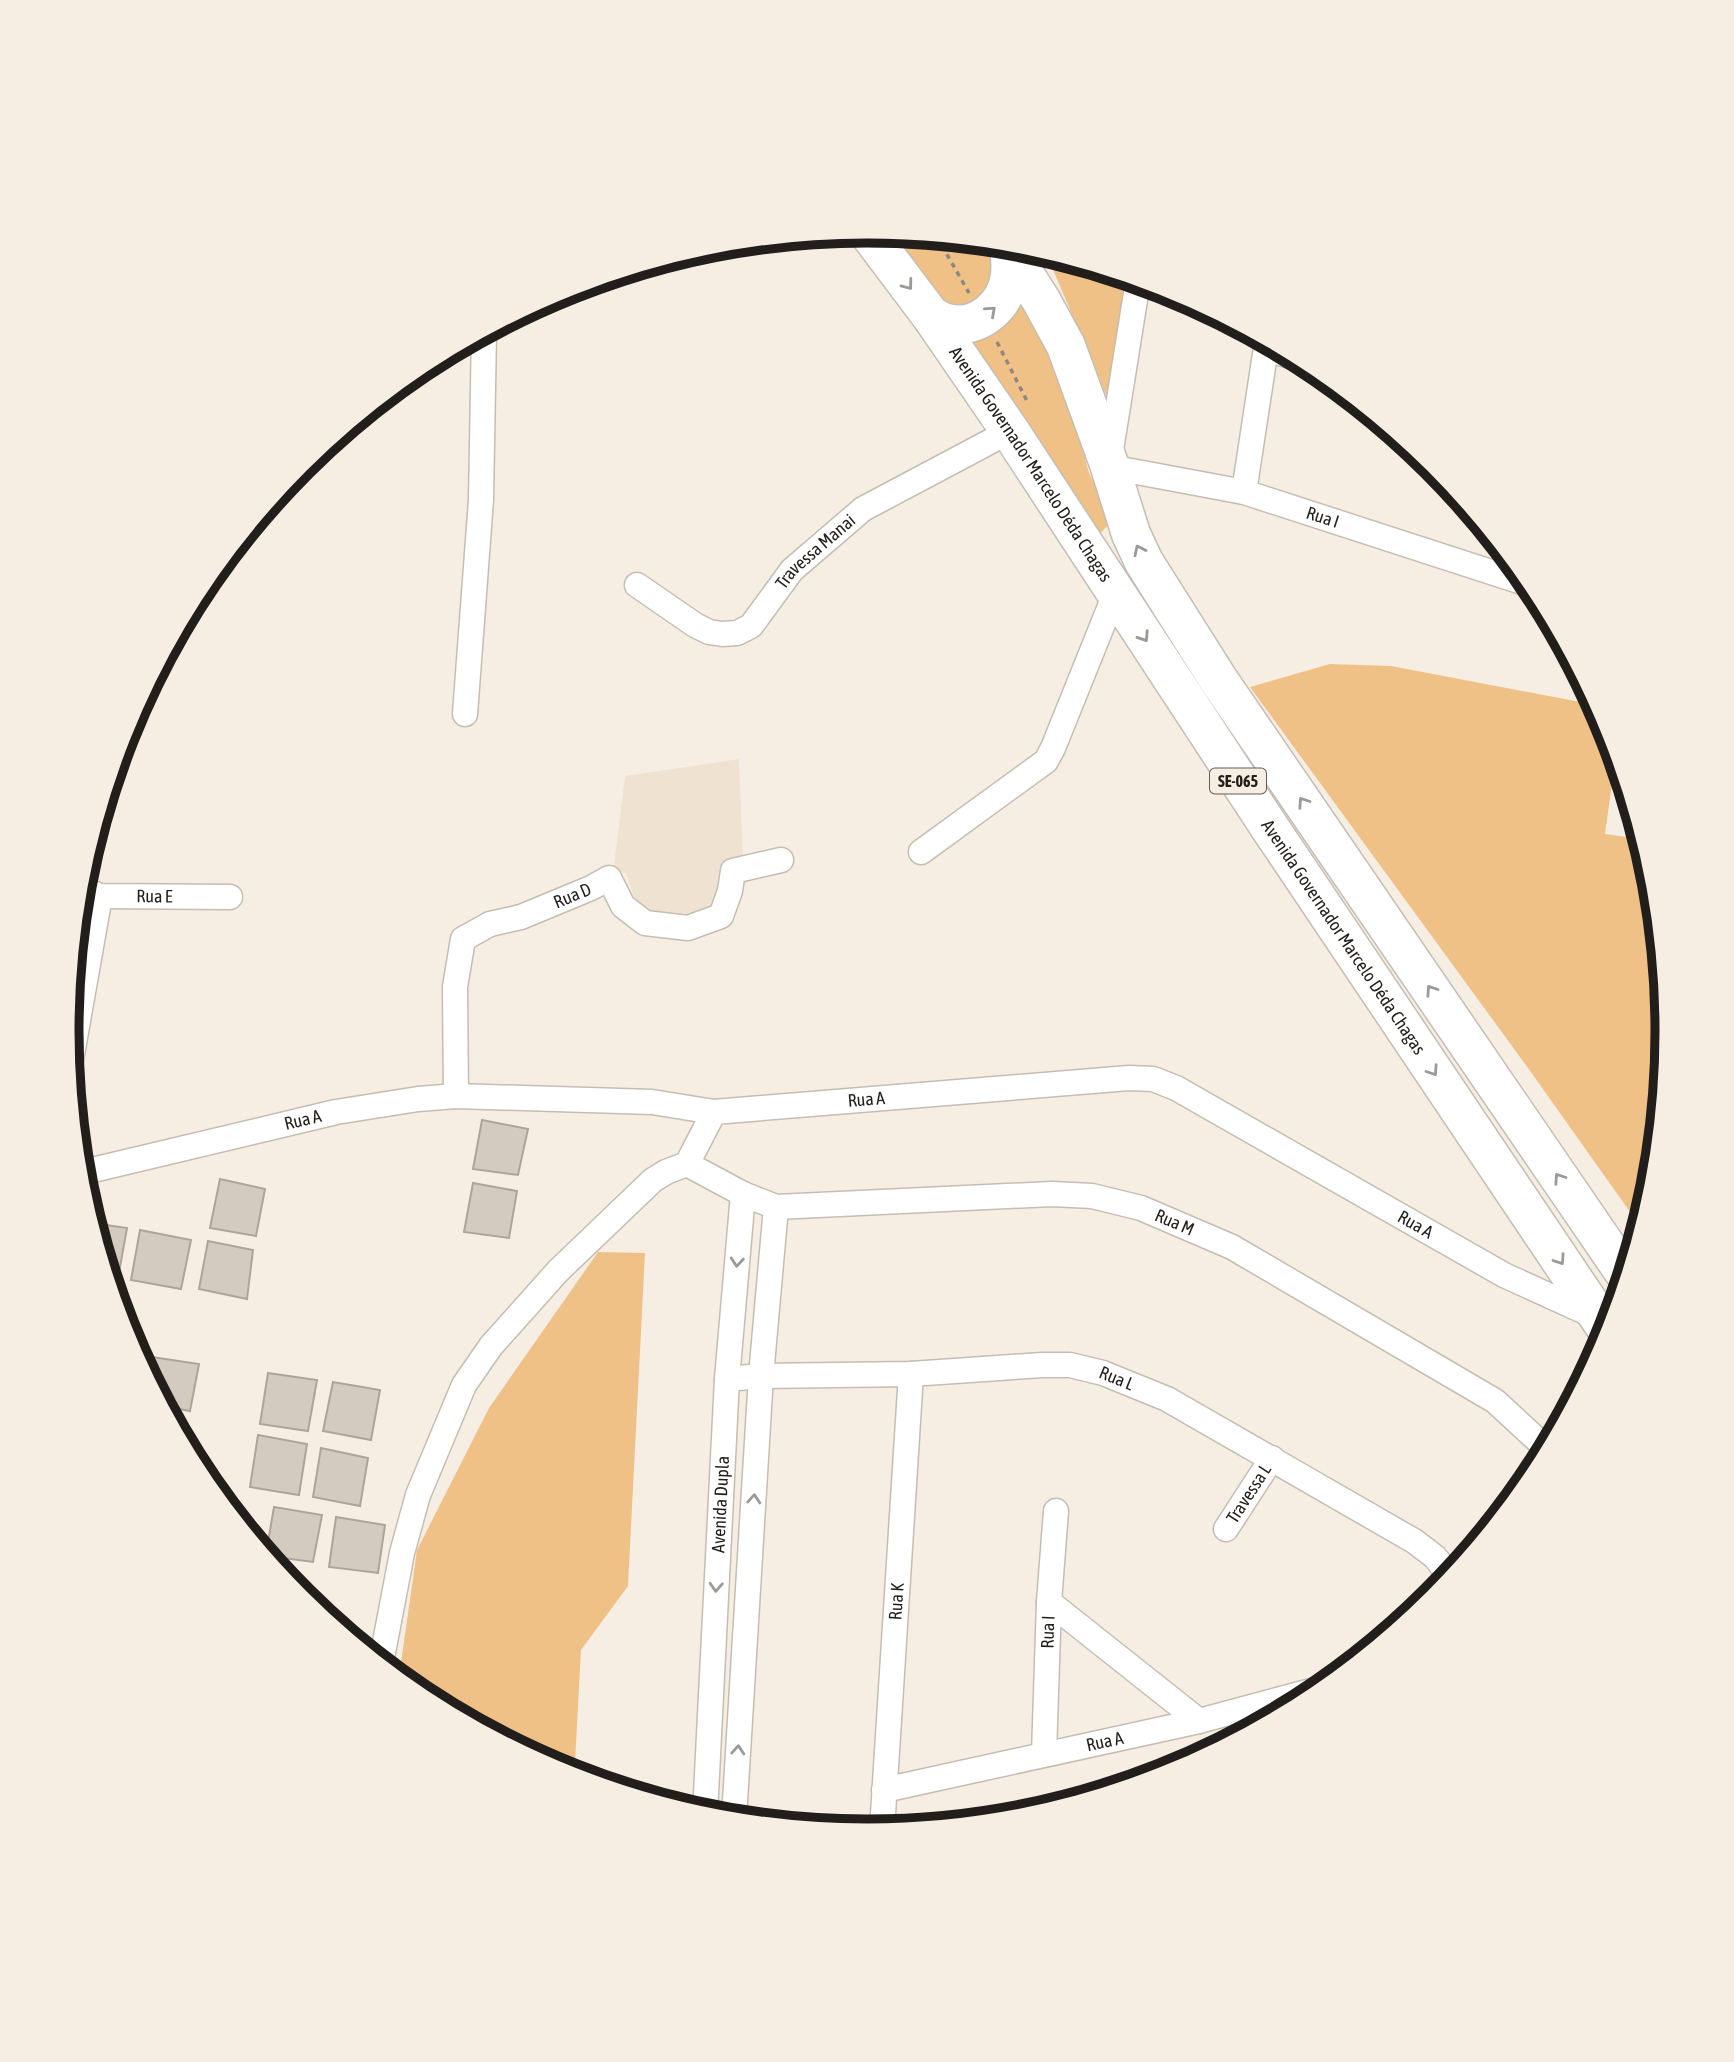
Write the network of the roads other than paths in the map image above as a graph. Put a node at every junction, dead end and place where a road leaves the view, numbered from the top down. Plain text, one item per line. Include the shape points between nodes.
1 (877, 243) edge
2 (1008, 256) edge
3 (1013, 257) edge
4 (1136, 291) edge
5 (931, 316) junction
6 (484, 342) edge
7 (1265, 351) edge
8 (1010, 431) junction
9 (1110, 466) junction
10 (1244, 492) junction
11 (1512, 579) edge
12 (636, 585) dead end
13 (1115, 594) junction
14 (465, 714) dead end
15 (920, 852) dead end
16 (781, 860) dead end
17 (91, 892) edge
18 (230, 897) dead end
19 (90, 898) edge
20 (80, 984) edge
21 (456, 1096) junction
22 (714, 1112) junction
23 (687, 1164) junction
24 (91, 1170) edge
25 (743, 1194) junction
26 (776, 1207) junction
27 (1619, 1265) edge
28 (1600, 1319) edge
29 (1599, 1322) edge
30 (911, 1374) junction
31 (761, 1376) junction
32 (727, 1379) junction
33 (1539, 1442) edge
34 (1272, 1458) junction
35 (1056, 1511) dead end
36 (1226, 1530) dead end
37 (1444, 1568) edge
38 (1049, 1602) junction
39 (383, 1653) edge
40 (1287, 1697) edge
41 (1199, 1721) junction
42 (1044, 1754) junction
43 (884, 1790) junction
44 (706, 1802) edge
45 (735, 1808) edge
46 (882, 1819) edge

1 -> 5 main road, Avenida Governador Marcelo Déda Chagas / SE-065
5 -> 2 main road via 961,324 984,318 999,305 1006,289
3 - 9 main road, SE-065 via 1066,346
4 - 9 street
5 - 8 main road, Avenida Governador Marcelo Déda Chagas / SE-065
6 - 14 street via 481,500
7 - 10 street
8 - 12 street, Travessa Manai via 863,509 792,570 751,626 737,633 709,632
8 - 13 main road, Avenida Governador Marcelo Déda Chagas / SE-065
9 - 10 street, Rua I
27 -> 9 main road, SE-065 via 1218,679 1137,548
10 - 11 street, Rua I
13 - 15 street via 1046,761
13 -> 28 main road, Avenida Governador Marcelo Déda Chagas / SE-065
16 - 21 street, Rua D via 733,871 721,916 688,928 645,923 623,906 609,878 521,917 490,923 463,939 455,987
17 - 18 street, Rua E
19 - 20 street
21 - 22 street, Rua A via 652,1102
21 - 24 street, Rua A via 336,1112
22 - 23 street
22 - 29 street, Rua A via 1153,1079 1504,1275
23 - 25 street, Rua M
23 - 39 street via 653,1180 558,1271 491,1346 464,1385 418,1494
25 - 26 street, Rua M
25 -> 32 street, Avenida Dupla
26 - 31 street, Avenida Dupla
26 - 33 street, Rua M via 1052,1194 1092,1196 1141,1208 1243,1252 1491,1399
30 - 31 street, Rua L
30 - 34 street, Rua L via 1070,1365 1167,1399
30 - 43 street, Rua K
31 - 32 street, Rua L
45 -> 31 street, Avenida Dupla
32 -> 44 street, Avenida Dupla
34 - 36 street, Travessa L
34 - 37 street, Rua L via 1414,1541
35 - 38 street, Rua I
38 - 41 street
38 - 42 street, Rua I
40 - 41 street, Rua A
41 - 42 street, Rua A
42 - 43 street, Rua A
43 - 46 street, Rua K

